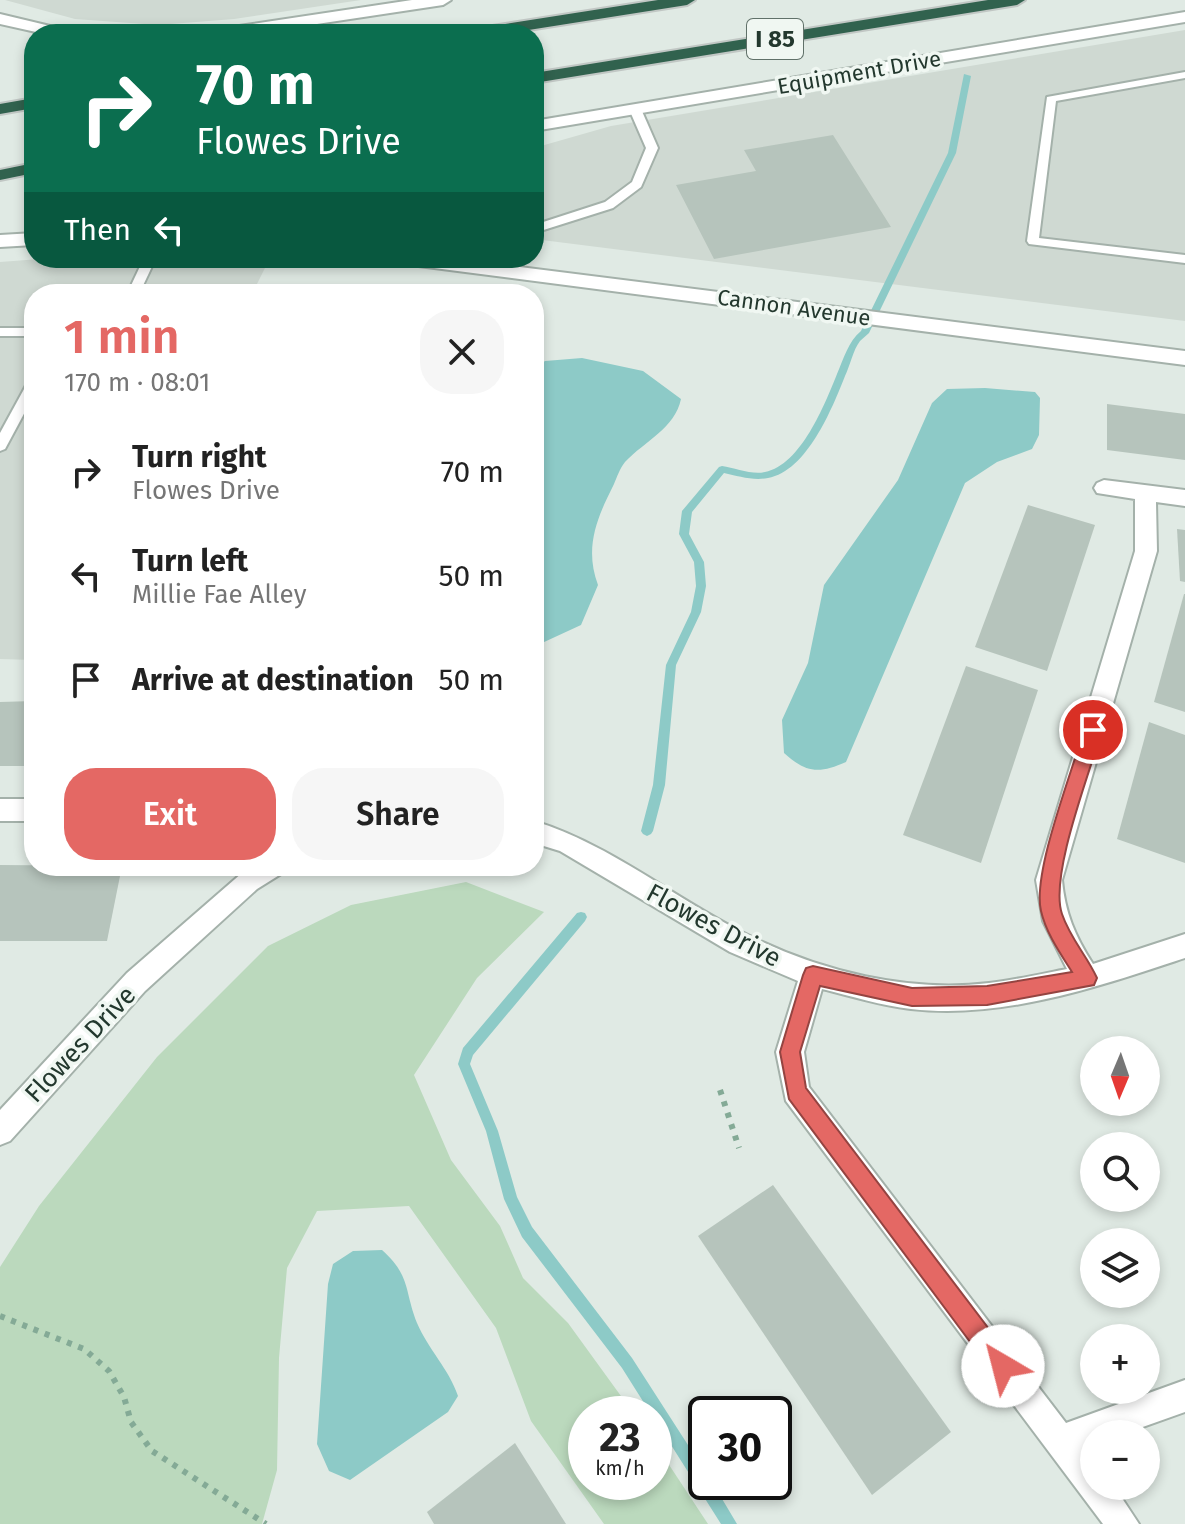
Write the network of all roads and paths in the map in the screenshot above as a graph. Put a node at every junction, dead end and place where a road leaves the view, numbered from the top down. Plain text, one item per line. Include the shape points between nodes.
1 (443, 0) edge
2 (687, 0) edge
3 (1017, 0) edge
4 (1185, 17) edge
5 (0, 19) edge
6 (285, 24) edge
7 (536, 24) edge
8 (24, 25) edge
9 (1185, 75) edge
10 (544, 76) edge
11 (24, 96) edge
12 (0, 98) edge
13 (24, 105) edge
14 (0, 109) edge
15 (635, 109) junction
16 (544, 124) edge
17 (24, 161) edge
18 (0, 165) edge
19 (24, 170) edge
20 (0, 175) edge
21 (544, 226) edge
22 (24, 240) edge
23 (0, 241) edge
24 (1185, 259) edge
25 (538, 268) edge
26 (0, 332) edge
27 (24, 332) edge
28 (1185, 358) edge
29 (24, 402) edge
30 (0, 446) edge
31 (1104, 488) dead end
32 (1145, 493) junction
33 (1185, 498) edge
34 (0, 810) edge
35 (24, 810) edge
36 (544, 835) edge
37 (239, 876) edge
38 (1185, 946) edge
39 (813, 975) junction
40 (1087, 978) junction
41 (720, 1090) dead end
42 (0, 1131) edge
43 (739, 1148) dead end
44 (0, 1316) edge
45 (1185, 1396) edge
46 (1059, 1441) junction
47 (266, 1524) edge
48 (1123, 1524) edge

1 - 6 street
2 - 7 highway
3 - 10 highway, I 85
4 - 15 street, Equipment Drive
5 - 8 street
9 - 24 lane via 1051,99 1033,241
11 - 12 highway
13 - 14 highway
15 - 16 street, Equipment Drive
15 - 21 lane via 652,148 637,184 609,205
17 - 18 highway
19 - 20 highway
22 - 23 street
25 - 28 street, Cannon Avenue
26 - 27 lane
29 - 30 lane
31 - 32 street
32 - 33 street
32 - 40 street via 1146,551 1049,880 1051,911
34 - 35 street
36 - 39 street, Flowes Drive via 567,842 739,944
37 - 42 street, Flowes Drive
38 - 40 street, Flowes Drive
39 - 40 street, Flowes Drive via 912,997 987,996
39 - 46 street via 790,1052 796,1092
41 - 43 path
44 - 47 path via 84,1349 109,1371 131,1422 152,1451
45 - 46 street
46 - 48 street

